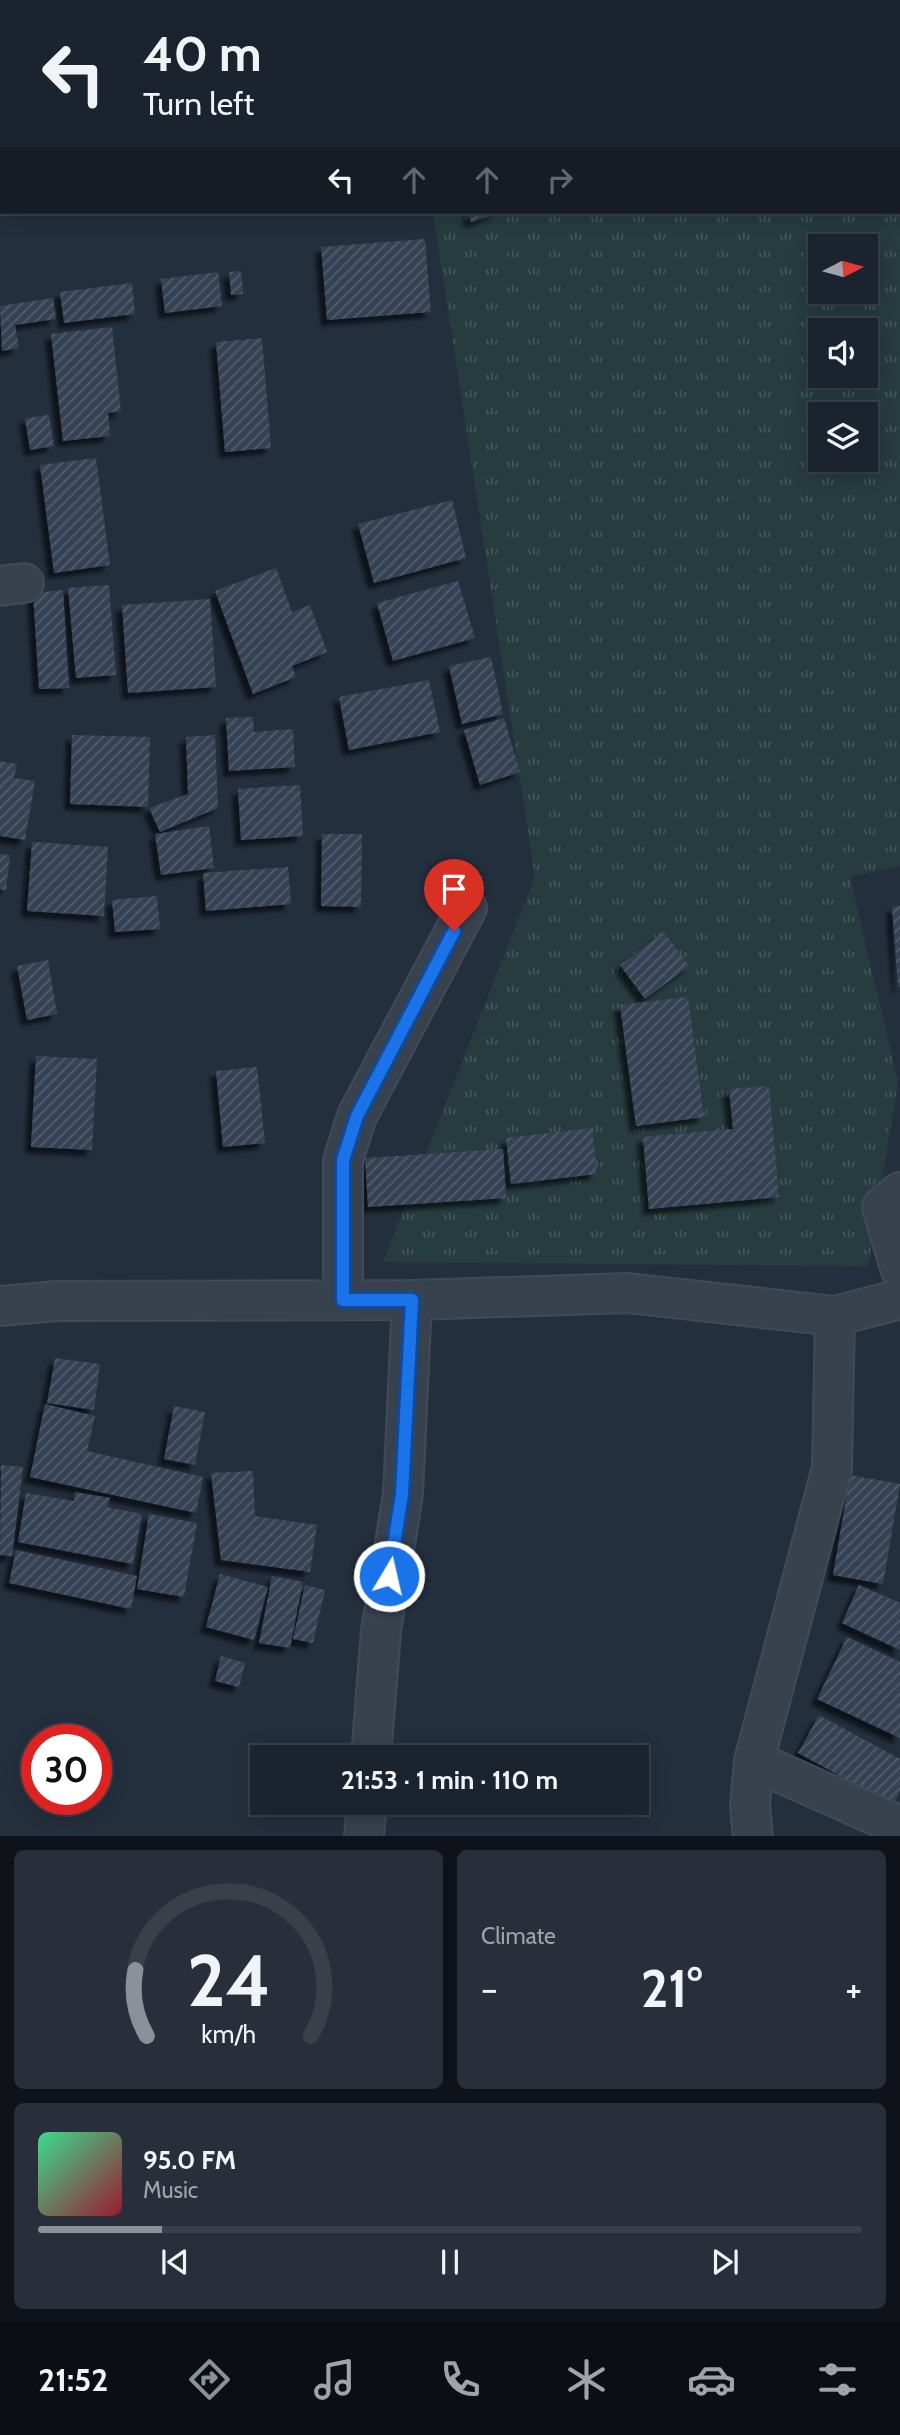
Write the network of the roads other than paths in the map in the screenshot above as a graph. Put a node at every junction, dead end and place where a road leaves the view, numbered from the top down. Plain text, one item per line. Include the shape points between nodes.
1 (467, 908) dead end
2 (900, 1192) edge
3 (900, 1268) edge
4 (900, 1299) edge
5 (343, 1300) junction
6 (412, 1300) junction
7 (0, 1307) edge
8 (835, 1316) junction
9 (372, 1745) edge
10 (754, 1761) junction
11 (366, 1815) edge
12 (900, 1826) edge
13 (364, 1836) edge
14 (753, 1836) edge

1 - 5 street via 357,1116 343,1160
2 - 3 street via 883,1207
4 - 8 street
5 - 6 street
5 - 7 street via 57,1301
6 - 8 street via 628,1293
6 - 9 street via 402,1494 381,1631
8 - 10 street via 832,1468
10 - 12 street
10 - 14 street
11 - 13 street

